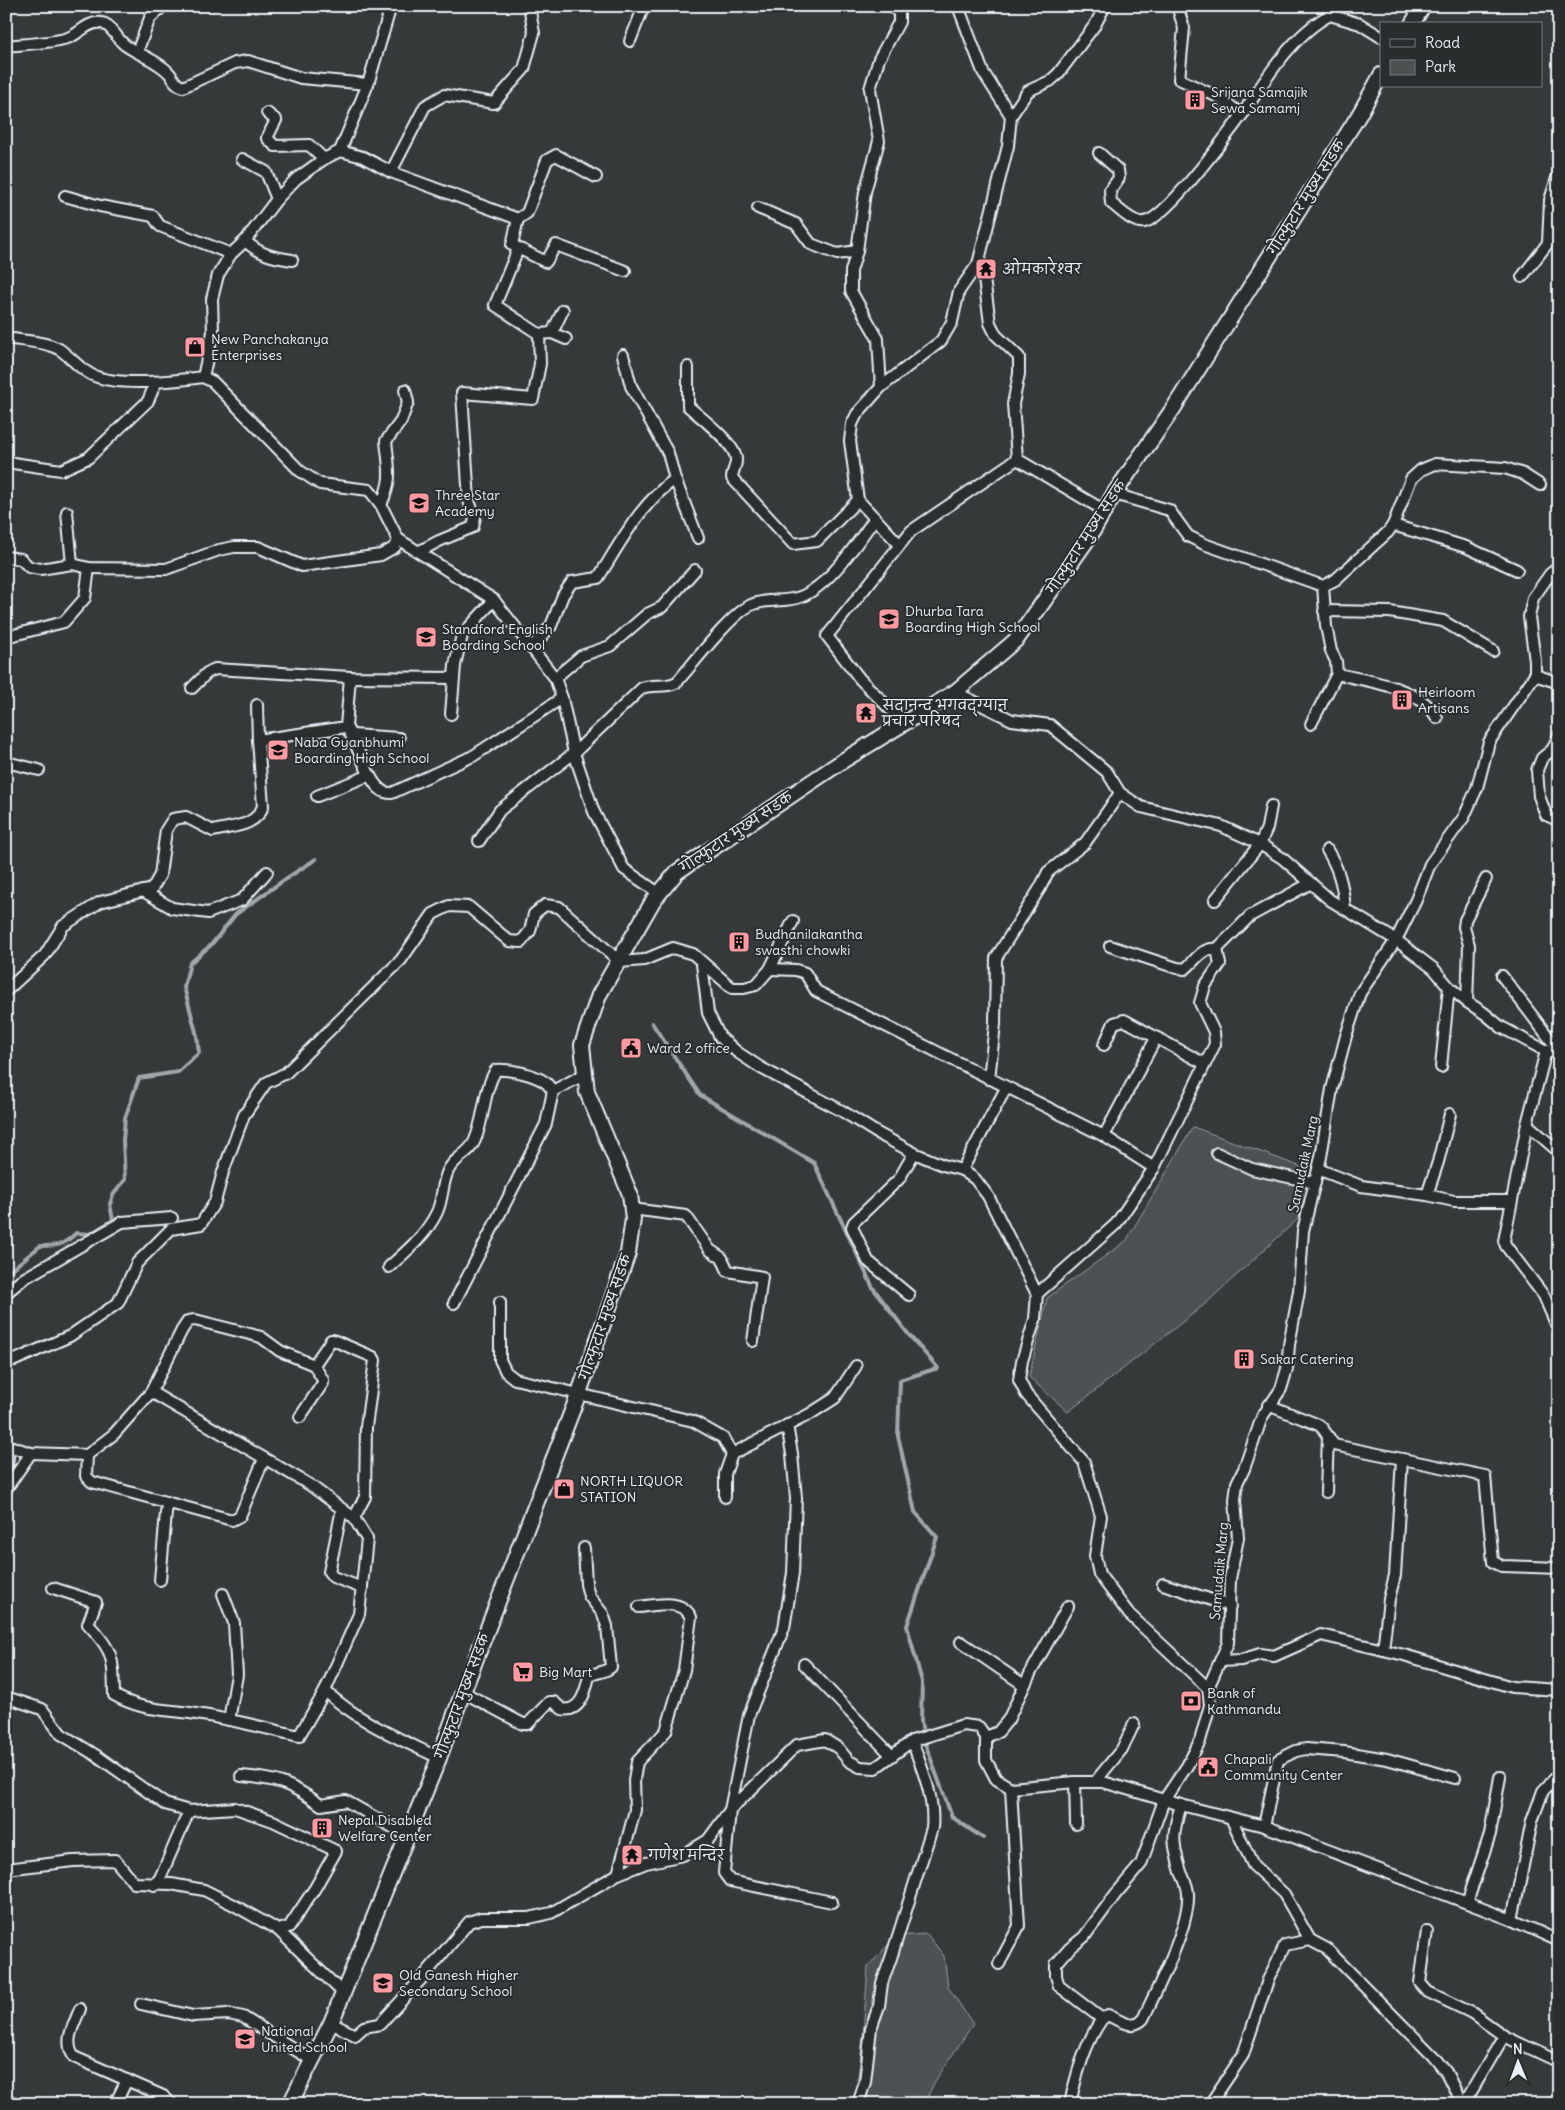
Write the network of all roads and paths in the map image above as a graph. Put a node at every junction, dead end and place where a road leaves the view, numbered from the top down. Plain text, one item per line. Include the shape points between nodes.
1 (163, 6) edge
2 (391, 6) edge
3 (529, 6) edge
4 (644, 6) edge
5 (892, 6) edge
6 (958, 6) edge
7 (1105, 6) edge
8 (1326, 6) edge
9 (1423, 6) edge
10 (1179, 12) dead end
11 (1326, 18) junction
12 (1413, 22) edge
13 (1380, 36) edge
14 (630, 41) dead end
15 (6, 46) edge
16 (137, 52) junction
17 (1380, 78) edge
18 (368, 84) junction
19 (267, 113) dead end
20 (1242, 115) junction
21 (1011, 116) junction
22 (1559, 127) edge
23 (1559, 136) edge
24 (340, 151) junction
25 (1099, 153) dead end
26 (242, 159) dead end
27 (324, 159) junction
28 (391, 172) junction
29 (1559, 172) edge
30 (596, 177) dead end
31 (65, 196) dead end
32 (277, 199) junction
33 (758, 208) dead end
34 (518, 219) junction
35 (245, 241) junction
36 (518, 249) junction
37 (857, 251) junction
38 (231, 254) junction
39 (292, 260) dead end
40 (978, 264) junction
41 (625, 271) dead end
42 (1522, 277) dead end
43 (564, 310) dead end
44 (552, 333) junction
45 (539, 334) junction
46 (6, 338) edge
47 (566, 339) dead end
48 (623, 355) dead end
49 (688, 367) dead end
50 (203, 377) junction
51 (156, 382) junction
52 (881, 387) junction
53 (405, 390) dead end
54 (1017, 459) junction
55 (6, 462) edge
56 (675, 479) junction
57 (1540, 485) dead end
58 (1114, 494) junction
59 (858, 500) junction
60 (381, 505) junction
61 (1105, 511) junction
62 (67, 512) dead end
63 (875, 518) junction
64 (1393, 526) junction
65 (698, 538) dead end
66 (398, 539) junction
67 (899, 544) junction
68 (420, 551) junction
69 (6, 557) edge
70 (72, 564) junction
71 (1559, 567) edge
72 (89, 568) junction
73 (696, 570) dead end
74 (1516, 570) dead end
75 (1323, 586) junction
76 (494, 600) junction
77 (1324, 611) junction
78 (6, 637) edge
79 (531, 648) junction
80 (1493, 651) dead end
81 (1337, 674) junction
82 (1535, 675) junction
83 (350, 677) junction
84 (454, 678) junction
85 (555, 678) junction
86 (1559, 683) edge
87 (192, 688) dead end
88 (955, 692) junction
89 (562, 698) junction
90 (257, 705) dead end
91 (451, 714) dead end
92 (1437, 718) dead end
93 (905, 724) junction
94 (1311, 724) dead end
95 (349, 731) junction
96 (1559, 735) edge
97 (399, 738) dead end
98 (258, 740) junction
99 (1556, 751) edge
100 (574, 753) junction
101 (6, 762) edge
102 (39, 770) dead end
103 (370, 775) junction
104 (1120, 793) junction
105 (316, 796) dead end
106 (1271, 806) dead end
107 (1559, 822) edge
108 (479, 841) dead end
109 (1260, 844) junction
110 (1327, 850) dead end
111 (267, 872) dead end
112 (1486, 879) dead end
113 (1311, 883) junction
114 (143, 891) junction
115 (660, 894) junction
116 (1215, 900) dead end
117 (1345, 909) junction
118 (793, 921) dead end
119 (1396, 940) junction
120 (1110, 946) dead end
121 (1217, 949) junction
122 (620, 962) junction
123 (702, 964) junction
124 (770, 969) junction
125 (1502, 976) dead end
126 (1449, 987) junction
127 (6, 991) edge
128 (1467, 1002) junction
129 (1156, 1038) junction
130 (1104, 1045) dead end
131 (1546, 1051) junction
132 (1559, 1052) edge
133 (1205, 1064) junction
134 (1441, 1068) dead end
135 (585, 1074) junction
136 (989, 1079) junction
137 (1006, 1088) junction
138 (554, 1091) junction
139 (1450, 1114) dead end
140 (1527, 1124) junction
141 (1104, 1136) junction
142 (1559, 1152) edge
143 (914, 1153) junction
144 (1217, 1153) dead end
145 (1154, 1168) junction
146 (1318, 1169) junction
147 (962, 1170) junction
148 (1315, 1183) junction
149 (1427, 1195) junction
150 (1511, 1201) junction
151 (632, 1209) junction
152 (172, 1218) dead end
153 (389, 1267) dead end
154 (6, 1293) edge
155 (1037, 1294) junction
156 (909, 1295) dead end
157 (500, 1302) dead end
158 (454, 1303) dead end
159 (1558, 1326) edge
160 (753, 1341) dead end
161 (6, 1362) edge
162 (314, 1365) junction
163 (856, 1366) dead end
164 (151, 1392) junction
165 (579, 1393) junction
166 (1268, 1405) junction
167 (300, 1417) dead end
168 (787, 1425) junction
169 (1328, 1436) junction
170 (8, 1445) edge
171 (31, 1453) junction
172 (732, 1454) junction
173 (87, 1455) junction
174 (264, 1459) junction
175 (1402, 1459) junction
176 (6, 1476) edge
177 (6, 1489) edge
178 (1326, 1492) dead end
179 (725, 1497) dead end
180 (167, 1502) junction
181 (342, 1509) junction
182 (354, 1518) junction
183 (584, 1548) dead end
184 (1559, 1568) edge
185 (160, 1580) dead end
186 (1163, 1584) dead end
187 (53, 1588) dead end
188 (362, 1588) junction
189 (223, 1594) dead end
190 (1068, 1606) dead end
191 (1230, 1606) junction
192 (639, 1607) dead end
193 (961, 1642) dead end
194 (1383, 1650) junction
195 (1220, 1660) junction
196 (804, 1664) dead end
197 (1024, 1685) junction
198 (1208, 1688) junction
199 (325, 1690) junction
200 (1559, 1690) edge
201 (463, 1692) junction
202 (6, 1697) edge
203 (229, 1720) junction
204 (1134, 1724) dead end
205 (986, 1737) junction
206 (912, 1741) junction
207 (892, 1756) junction
208 (439, 1758) junction
209 (1559, 1774) edge
210 (241, 1776) dead end
211 (1455, 1778) dead end
212 (1500, 1778) dead end
213 (1075, 1782) junction
214 (1095, 1782) junction
215 (1011, 1788) junction
216 (1164, 1800) junction
217 (1182, 1805) junction
218 (730, 1810) junction
219 (189, 1811) junction
220 (1231, 1818) junction
221 (1076, 1824) dead end
222 (1264, 1826) junction
223 (408, 1836) junction
224 (6, 1869) edge
225 (618, 1874) junction
226 (154, 1885) junction
227 (832, 1902) dead end
228 (1468, 1903) junction
229 (1512, 1920) junction
230 (278, 1930) junction
231 (1427, 1932) dead end
232 (1310, 1940) junction
233 (1559, 1941) edge
234 (999, 1964) dead end
235 (343, 1993) junction
236 (141, 2004) dead end
237 (80, 2009) dead end
238 (1102, 2019) junction
239 (332, 2023) junction
240 (1504, 2036) junction
241 (313, 2060) junction
242 (1559, 2062) edge
243 (127, 2080) junction
244 (6, 2099) edge
245 (17, 2104) edge
246 (115, 2104) edge
247 (172, 2104) edge
248 (290, 2104) edge
249 (858, 2104) edge
250 (1070, 2104) edge
251 (1210, 2104) edge
252 (1463, 2104) edge

1 - 16 street via 150,18
2 - 18 street
3 - 28 street via 534,32 524,69 494,103 444,95 426,106
4 - 14 street
5 - 37 street via 899,13 899,22 879,59 870,89 880,141 865,192
6 - 21 street via 983,72
7 - 21 street via 1095,25 1058,74 1028,91
8 - 11 street
9 - 12 main road
10 - 20 street via 1184,28 1179,79 1220,98
11 - 13 street via 1330,16 1360,24
11 - 20 street via 1302,36 1262,84
15 - 16 street via 69,38 96,22 109,26 124,45
16 - 18 street via 161,67 183,87 236,63 248,61 301,78
17 - 58 main road, गोल्फुटार मुख्य सडक via 1173,409
18 - 24 street
19 - 27 street via 276,120 267,138 275,146 309,145
20 - 25 street via 1201,169 1157,216 1143,222 1134,220 1111,203 1110,190 1119,178 1118,170
21 - 40 street via 1008,146
22 - 23 street
24 - 27 street
24 - 28 street via 364,157
26 - 32 street via 266,172
27 - 32 street via 296,179
28 - 34 street
29 - 42 street via 1550,200 1548,242
30 - 34 street via 556,154 547,160 528,212
31 - 38 street via 152,216 160,226
32 - 35 street
33 - 37 street via 796,224 811,244 837,254
34 - 36 street via 512,245
35 - 38 street
35 - 39 street via 257,251
36 - 41 street via 546,262 556,245
36 - 45 street via 495,305
37 - 52 street via 851,291 878,339
38 - 50 street via 215,280 213,332
40 - 52 street via 959,291 952,322 941,341
40 - 54 street via 984,279 990,323 996,335 1019,357 1014,404
43 - 44 street
44 - 45 street
44 - 47 street
45 - 68 street via 540,364 533,399 462,393 470,501 475,517 473,527
46 - 51 street via 58,349 93,376
48 - 56 street via 631,386 668,453
49 - 59 street via 688,406 735,450 737,461 732,478 793,544 817,541
50 - 51 street
50 - 60 street via 213,382 300,470 320,484 369,490
51 - 55 street via 148,401 88,458 61,470
52 - 59 street via 864,404 852,424 850,442
53 - 60 street via 408,402 401,421 386,442 389,487
54 - 61 street
54 - 67 street via 911,531
56 - 65 street
56 - 79 street via 658,491 630,525 598,578 572,582 563,595 551,626
57 - 64 street via 1505,468 1435,464 1411,478
58 - 61 main road, गोल्फुटार मुख्य सडक
58 - 75 street via 1169,510 1188,536 1204,544
59 - 63 street
60 - 66 street
61 - 88 main road, गोल्फुटार मुख्य सडक via 1017,638
62 - 70 street
63 - 67 street
63 - 100 street via 845,560 815,588 799,598 750,605 734,618 677,682 669,687 651,685 642,688
64 - 74 street via 1466,547
64 - 75 street via 1335,580
66 - 68 street
66 - 72 street via 395,547 382,554 302,566 258,547 250,547 219,550 166,569
67 - 93 street via 827,636 860,679
68 - 76 street
69 - 70 street via 21,559 29,567 40,569
70 - 72 street
71 - 82 street via 1533,598 1529,617
72 - 78 street via 85,598 64,622
73 - 85 street via 662,606 647,614 610,646 581,656
75 - 77 street
76 - 79 street
76 - 84 street via 462,635
77 - 80 street via 1390,612 1443,621
77 - 81 street
79 - 85 street
81 - 92 street via 1404,690
81 - 94 street
82 - 86 street
82 - 119 street, Samudaik Marg via 1488,742 1477,788 1464,817 1430,864
83 - 84 street
83 - 87 street via 215,669
83 - 95 street
84 - 91 street
85 - 89 street
88 - 93 main road, गोल्फुटार मुख्य सडक
88 - 104 street via 1012,720 1050,725 1107,772
89 - 100 street
89 - 103 street via 473,756 392,793 382,792
90 - 98 street
93 - 115 main road, गोल्फुटार मुख्य सडक via 844,760 677,872
95 - 97 street
95 - 98 street
95 - 103 street
96 - 99 street
98 - 114 street via 263,806 260,816 252,822 213,831 186,817 173,819 166,830 160,875 152,889
99 - 107 street via 1542,758 1537,770 1539,796 1546,816
100 - 108 street via 500,810
100 - 115 street via 594,812 624,869
101 - 102 street
103 - 105 street
104 - 109 street via 1141,807 1222,826
104 - 136 street via 1085,843 1048,872 996,958 995,1024
106 - 109 street
109 - 113 street
109 - 116 street
110 - 117 street via 1337,866
111 - 114 street via 242,900 208,913 172,908
112 - 128 street via 1465,920 1469,939
113 - 117 street
113 - 121 street via 1250,916
114 - 127 street via 100,902 63,926 45,955
115 - 122 main road, गोल्फुटार मुख्य सडक
117 - 119 street
118 - 124 street
119 - 126 street via 1434,969
119 - 146 street, Samudaik Marg via 1360,994 1332,1089
120 - 121 street via 1185,969 1203,951
121 - 133 street via 1220,964 1205,986 1200,1003 1214,1032 1215,1044
122 - 123 street via 644,960 673,948 693,954
122 - 135 main road, गोल्फुटार मुख्य सडक via 599,995 582,1045
122 - 161 street via 559,908 545,905 534,914 530,931 521,942 509,941 469,907 449,906 432,914 401,960 286,1073 266,1083 244,1116 215,1202 201,1224 171,1229 137,1263 118,1303 70,1336
123 - 124 street via 732,988 756,985
123 - 143 street via 708,1013 720,1037 761,1068
124 - 136 street via 805,973 816,991
125 - 132 street
126 - 128 street
126 - 134 street
128 - 131 street via 1501,1027
129 - 130 street via 1130,1022 1119,1020 1114,1023
129 - 133 street
129 - 141 street
131 - 132 street
131 - 140 street
133 - 145 street
135 - 138 street
135 - 151 main road, गोल्फुटार मुख्य सडक via 587,1092 630,1194
136 - 137 street
137 - 141 street
137 - 147 street
138 - 153 street via 545,1082 532,1077 504,1069 496,1070 490,1079 475,1141 448,1170 437,1212 419,1241
138 - 158 street via 546,1124
139 - 149 street
140 - 142 street
140 - 150 street
141 - 145 street
143 - 147 street
143 - 156 street via 899,1179 852,1227 868,1261
144 - 148 street via 1252,1168
145 - 155 street via 1116,1224
146 - 148 street, Samudaik Marg
146 - 149 street via 1362,1186
147 - 155 street via 975,1179 988,1196
148 - 166 street, Samudaik Marg via 1303,1231 1299,1290 1287,1369 1281,1389
149 - 150 street via 1454,1201
150 - 159 street via 1506,1246 1544,1296
151 - 160 street via 686,1216 710,1250 722,1258 728,1271 762,1277
151 - 165 main road, गोल्फुटार मुख्य सडक via 628,1254
152 - 154 street via 122,1222 23,1279
155 - 198 street via 1035,1319 1022,1361 1020,1380 1026,1394 1084,1462 1101,1516 1095,1556 1099,1574 1129,1614
157 - 165 street via 500,1360 506,1372 514,1379
162 - 164 street via 280,1351 261,1337 188,1321
162 - 167 street via 323,1383
162 - 182 street via 331,1340 375,1360 366,1427 365,1497
163 - 168 street via 835,1398
164 - 173 street via 114,1434
164 - 174 street
165 - 172 street via 693,1421 723,1438
165 - 201 main road, गोल्फुटार मुख्य सडक
166 - 169 street via 1319,1425
166 - 191 street, Samudaik Marg via 1238,1482 1238,1538 1230,1579
168 - 172 street
168 - 218 street via 796,1498 794,1572 784,1628 749,1715
169 - 175 street via 1334,1445
169 - 178 street
170 - 171 street
170 - 176 street
171 - 173 street
171 - 177 street
172 - 179 street via 724,1474
173 - 180 street via 86,1476 92,1482
174 - 180 street via 236,1520
174 - 181 street via 310,1485
175 - 184 street via 1484,1476 1493,1562 1502,1566
175 - 194 street via 1395,1575
180 - 185 street
181 - 182 street
181 - 188 street via 329,1572
182 - 188 street via 367,1540
183 - 201 street via 586,1584 589,1596 603,1614 607,1626 611,1667 589,1676 582,1700 573,1709 562,1709 549,1702 528,1724
186 - 191 street
187 - 203 street via 96,1602 88,1624 106,1644 113,1663 114,1695 129,1704 151,1709
188 - 199 street via 359,1614
189 - 203 street via 234,1623 237,1675
190 - 197 street
191 - 195 street, Samudaik Marg via 1228,1643
192 - 225 street via 678,1606 687,1610 691,1617 684,1670 666,1731 637,1762 635,1810
193 - 197 street
194 - 195 street via 1321,1635 1274,1656 1260,1654 1241,1660
194 - 200 street via 1512,1687
195 - 198 street, Samudaik Marg
196 - 207 street
197 - 205 street via 1008,1720 998,1732
198 - 216 street, Samudaik Marg via 1210,1705 1200,1741
199 - 203 street via 299,1736
199 - 208 street via 346,1709 374,1726
201 - 208 main road, गोल्फुटार मुख्य सडक
202 - 219 street via 42,1709 61,1734 165,1804
204 - 214 street via 1122,1749
205 - 206 street via 979,1727 963,1725
205 - 215 street via 986,1760 996,1779
206 - 207 street
206 - 249 street via 931,1796 932,1828 882,1982 879,2006 871,2028 865,2082
207 - 218 street via 876,1768 860,1767 849,1762 838,1748 825,1740 797,1745
208 - 223 main road, गोल्फुटार मुख्य सडक
209 - 229 street via 1543,1791 1532,1821
210 - 223 street via 274,1779 301,1790 321,1805 346,1801
211 - 222 street via 1387,1759 1344,1752 1296,1750 1278,1760
212 - 228 street via 1490,1834
213 - 214 street
213 - 215 street
213 - 221 street
214 - 216 street
215 - 234 street via 1019,1926
216 - 217 street
216 - 238 street, Samudaik Marg via 1141,1864 1084,1938 1056,1964 1059,1986
217 - 220 street
217 - 238 street via 1173,1833 1189,1891 1188,1908 1174,1950 1138,2024 1132,2026 1108,2015
218 - 225 street via 708,1840 682,1855 646,1863
218 - 227 street via 724,1873 730,1881
219 - 226 street
219 - 230 street via 243,1810 336,1851 289,1927
220 - 222 street
220 - 232 street via 1252,1865 1284,1894
222 - 228 street
223 - 235 main road, गोल्फुटार मुख्य सडक
224 - 226 street via 114,1860 134,1883
225 - 239 street via 551,1913 529,1918 481,1918 469,1922 380,2024 364,2027 355,2035
226 - 230 street via 171,1884 204,1890
228 - 229 street
229 - 233 street
230 - 235 street
231 - 240 street via 1420,1983 1428,1992 1472,2013
232 - 251 street via 1285,1945 1268,1980 1243,2055
232 - 252 street via 1327,1949 1433,2056 1446,2072
235 - 239 main road, गोल्फुटार मुख्य सडक
236 - 241 street via 193,2016 228,2014 243,2017
237 - 243 street via 68,2049 74,2057
238 - 250 street via 1082,2060
239 - 241 main road, गोल्फुटार मुख्य सडक
240 - 242 street
240 - 252 street
241 - 248 main road, गोल्फुटार मुख्य सडक
243 - 246 street
243 - 247 street via 163,2096
244 - 245 street

